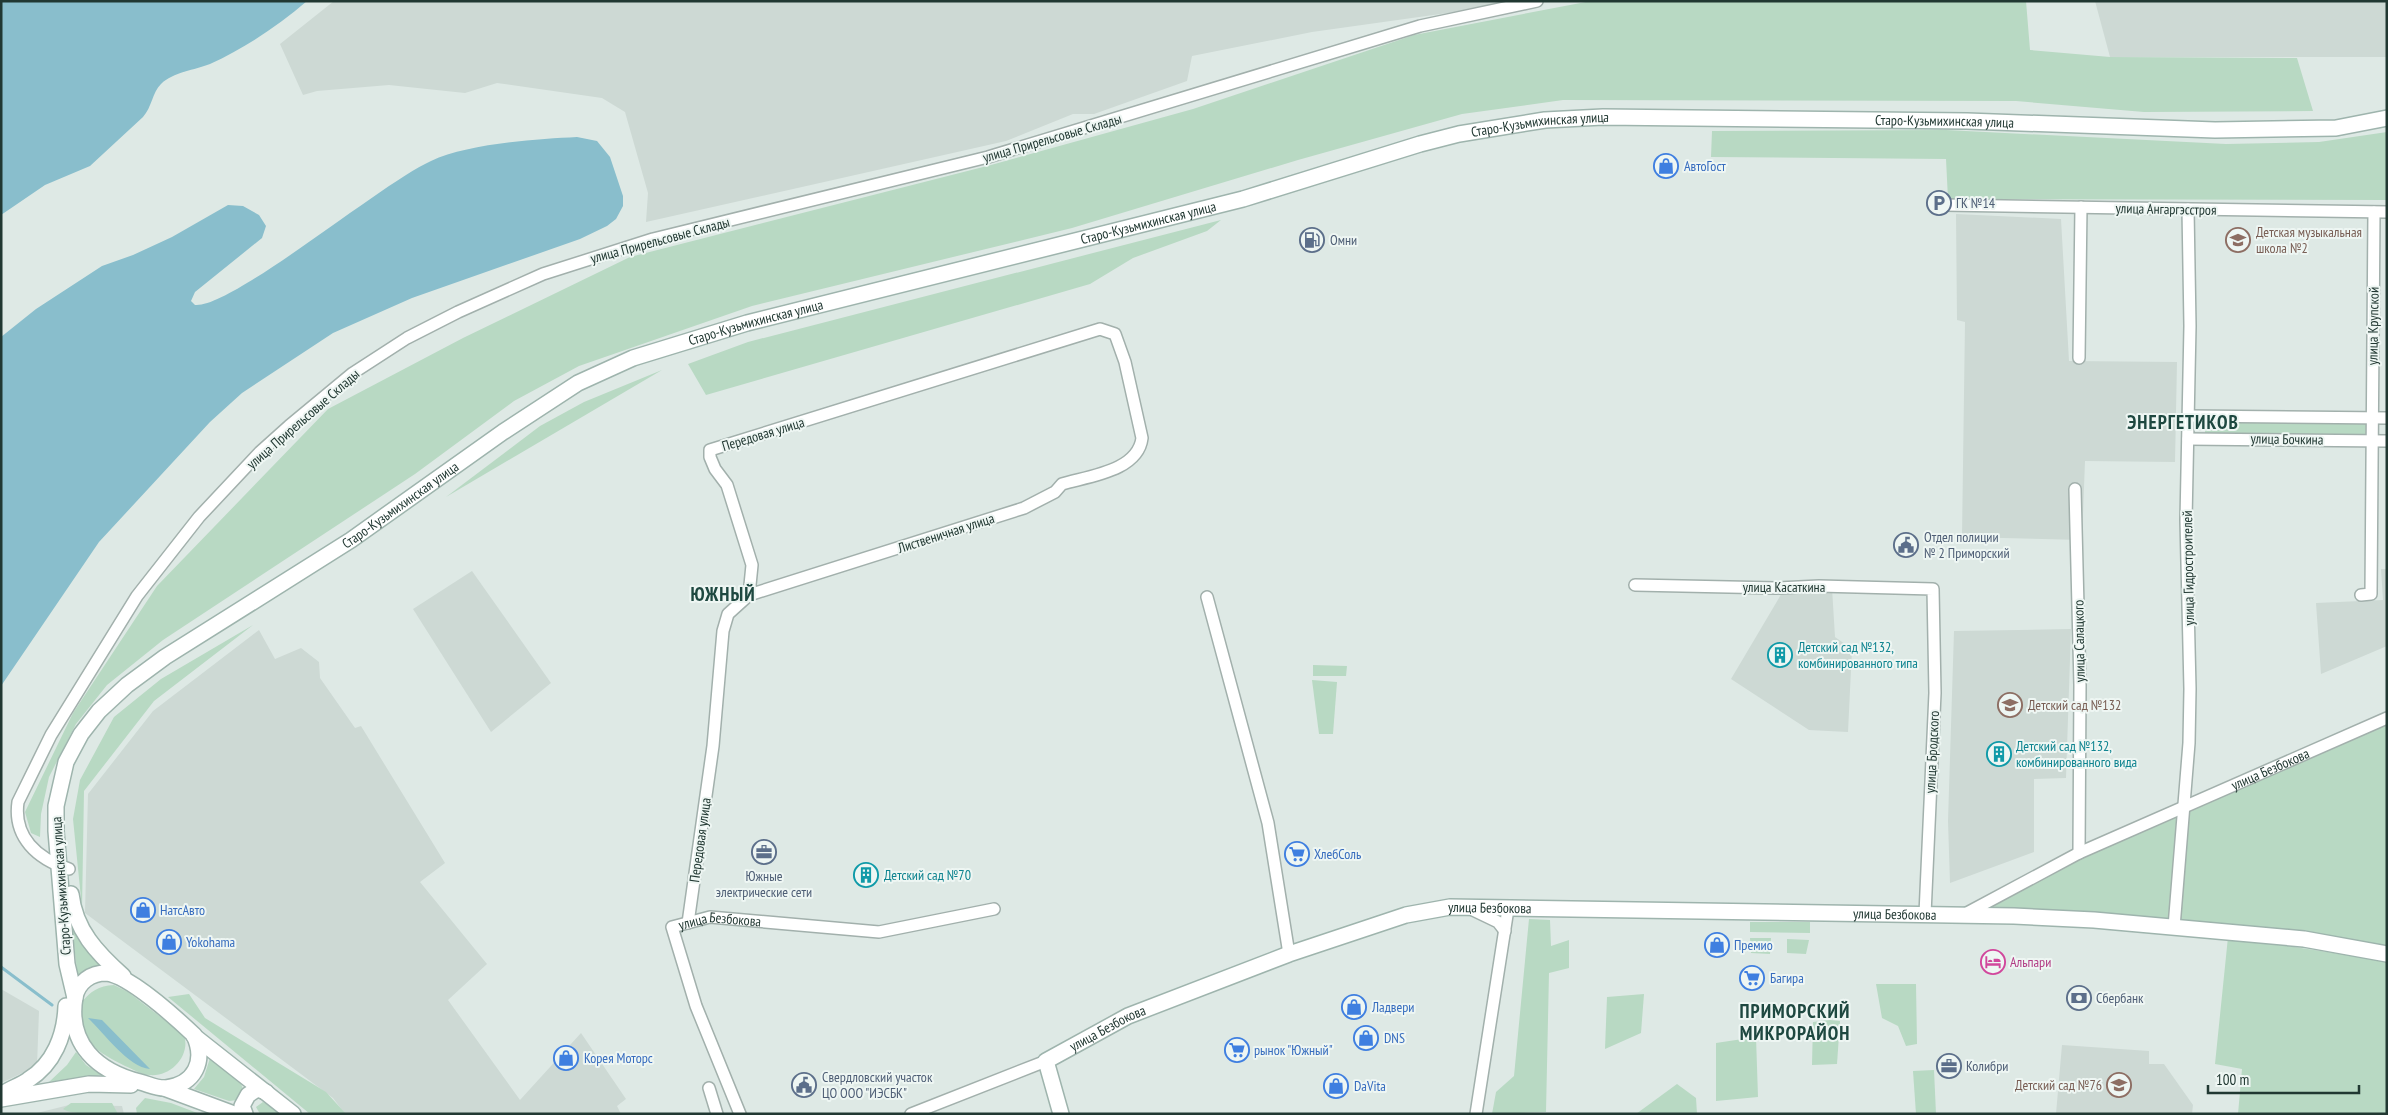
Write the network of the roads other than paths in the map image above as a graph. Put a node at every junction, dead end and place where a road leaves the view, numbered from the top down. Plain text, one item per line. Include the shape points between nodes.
1 (1537, 1) edge
2 (2387, 118) edge
3 (1945, 204) dead end
4 (2081, 207) junction
5 (2188, 209) junction
6 (2374, 212) junction
7 (2387, 212) edge
8 (2079, 358) dead end
9 (2188, 416) junction
10 (2371, 418) junction
11 (2387, 418) edge
12 (2188, 438) junction
13 (2371, 440) junction
14 (2387, 441) edge
15 (1136, 456) joint
16 (2075, 490) dead end
17 (1635, 585) dead end
18 (1934, 589) joint
19 (749, 595) junction
20 (2361, 595) dead end
21 (1207, 597) dead end
22 (2387, 718) edge
23 (2184, 807) junction
24 (2079, 853) junction
25 (63, 871) junction
26 (1462, 906) junction
27 (994, 909) dead end
28 (1508, 909) junction
29 (1925, 914) junction
30 (1965, 914) junction
31 (688, 923) junction
32 (2174, 927) junction
33 (1505, 931) junction
34 (1289, 954) junction
35 (2387, 954) edge
36 (67, 964) junction
37 (131, 983) junction
38 (75, 998) junction
39 (74, 1019) junction
40 (194, 1035) junction
41 (1046, 1061) junction
42 (20, 1085) junction
43 (162, 1088) junction
44 (709, 1088) dead end
45 (266, 1092) junction
46 (1, 1095) edge
47 (1, 1099) edge
48 (234, 1114) edge
49 (244, 1114) edge
50 (293, 1114) edge
51 (717, 1114) edge
52 (740, 1114) edge
53 (911, 1114) edge
54 (1062, 1114) edge
55 (1476, 1114) edge

1 - 25 street, улица Прирельсовые Склады via 1420,26 988,157 653,239 544,274 407,338 353,373 260,452 199,517 137,596 51,735 18,802 18,824 32,850
2 - 25 main road, Старо-Кузьмихинская улица via 2336,128 2224,130 1967,121 1630,117 1545,120 1420,144 1243,199 747,323 613,366 560,393 351,540 144,672 111,699 81,734 61,778 56,815
3 - 4 street, улица Ангаргэсстроя
4 - 5 street, улица Ангаргэсстроя
4 - 8 street
5 - 6 street, улица Ангаргэсстроя
5 - 9 street, улица Гидростроителей
6 - 7 street, улица Ангаргэсстроя
6 - 10 street, улица Крупской
9 - 10 street, улица Бочкина
9 - 12 street, улица Гидростроителей
10 - 11 street, улица Бочкина
10 - 13 street, улица Крупской
12 - 13 street, улица Бочкина
12 - 23 street, улица Гидростроителей via 2186,520 2190,689
13 - 14 street, улица Бочкина
13 - 20 street, улица Крупской via 2371,594
15 - 19 street, Лиственичная улица via 1124,464 1062,484 1055,492 1024,508
15 - 19 street, Передовая улица via 1142,438 1125,362 1115,334 1100,329 710,450 715,469 727,485 752,565
16 - 24 street, улица Салацкого via 2080,685
17 - 18 street, улица Касаткина
18 - 29 street, улица Бродского via 1935,693
19 - 31 street, Передовая улица via 728,614 723,631 713,746
21 - 34 street via 1268,823
22 - 23 street, улица Безбокова
23 - 24 street, улица Безбокова
23 - 32 street, улица Гидростроителей
24 - 30 street, улица Безбокова
25 - 36 main road, Старо-Кузьмихинская улица
25 - 37 main road, Старо-Кузьмихинская улица via 82,931 100,955
26 - 28 main road, улица Безбокова
26 - 33 street via 1485,914
26 - 34 main road, улица Безбокова via 1406,916
27 - 31 street, улица Безбокова via 879,932 710,917
28 - 29 main road, улица Безбокова
28 - 33 street
29 - 30 main road, улица Безбокова
30 - 32 main road, улица Безбокова
31 - 52 street, улица Безбокова via 672,927 696,1006
32 - 35 main road, улица Безбокова via 2304,939
33 - 55 street
34 - 41 main road, улица Безбокова via 1128,1016
36 - 38 main road, Старо-Кузьмихинская улица
36 - 42 main road, Старо-Кузьмихинская улица via 66,1018 58,1045 41,1070
37 - 38 main road via 113,974 97,974 83,983
37 - 40 main road
38 - 39 main road
39 - 42 main road via 70,1041 58,1062 42,1077
39 - 43 main road via 80,1040 97,1062 119,1075
40 - 43 main road via 200,1052 197,1071 184,1082
40 - 45 main road
41 - 53 street, улица Безбокова
41 - 54 main road
42 - 46 main road, Старо-Кузьмихинская улица
43 - 47 main road via 89,1084
43 - 48 main road
44 - 51 street
45 - 49 main road via 257,1089 248,1095 242,1106
45 - 50 main road

